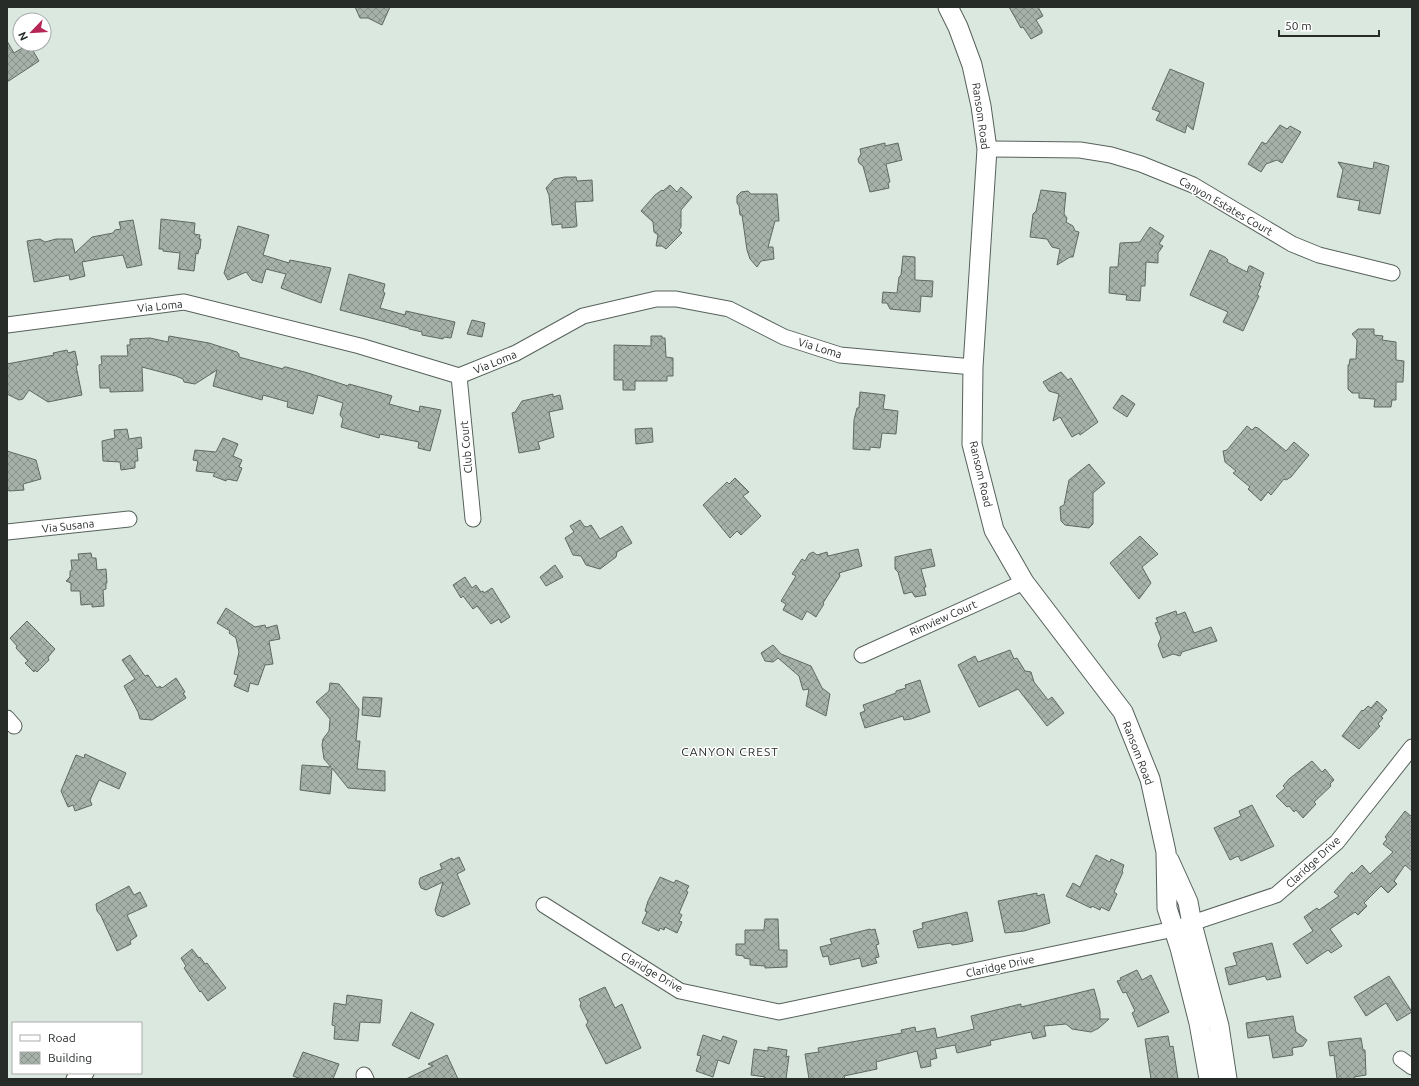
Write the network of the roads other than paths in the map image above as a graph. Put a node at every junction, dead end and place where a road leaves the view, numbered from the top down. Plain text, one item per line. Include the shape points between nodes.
1 (948, 7) edge
2 (987, 149) junction
3 (1392, 273) dead end
4 (7, 325) edge
5 (972, 367) junction
6 (459, 376) junction
7 (473, 518) dead end
8 (129, 519) dead end
9 (7, 532) edge
10 (1024, 582) junction
11 (862, 655) dead end
12 (1412, 747) edge
13 (544, 905) dead end
14 (1183, 926) junction
15 (84, 1074) edge
16 (74, 1079) edge
17 (1209, 1079) edge
18 (1227, 1079) edge

1 - 2 street, Ransom Road via 972,65
2 - 3 street, Canyon Estates Court via 1080,150 1111,155 1141,164 1193,185 1298,247 1318,255
2 - 5 street, Ransom Road
4 - 6 street, Via Loma via 184,302 360,346
5 - 6 street, Via Loma via 840,355 784,337 729,309 676,299 656,299 583,316 516,354
5 - 10 street, Ransom Road via 972,444 994,530
6 - 7 street, Club Court
8 - 9 street, Via Susana
10 - 11 street, Rimview Court
10 - 14 street, Ransom Road via 1123,712 1150,779 1166,852 1188,902
12 - 14 street, Claridge Drive via 1337,842 1276,895
13 - 14 street, Claridge Drive via 680,990 779,1012
14 - 17 street, Ransom Road
14 - 18 street, Ransom Road via 1219,1026
15 - 16 street

